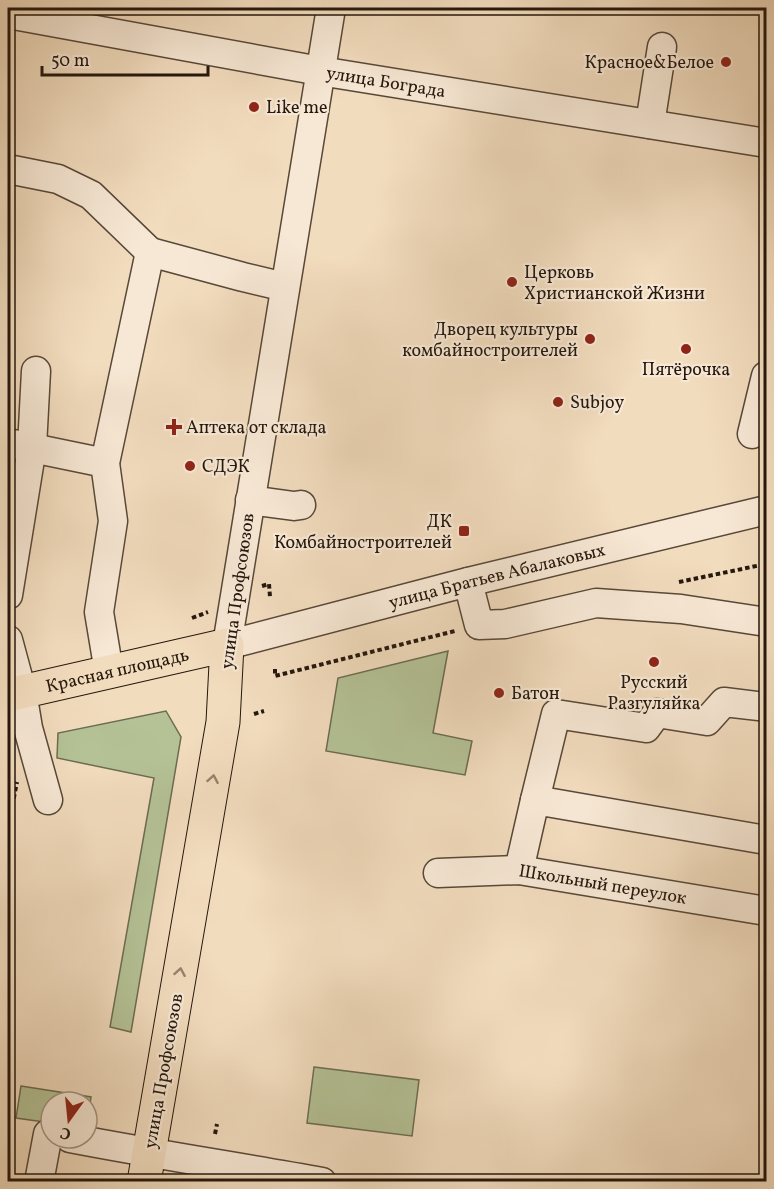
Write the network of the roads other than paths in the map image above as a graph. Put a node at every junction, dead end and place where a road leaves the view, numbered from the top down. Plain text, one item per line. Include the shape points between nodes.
1 (331, 8) edge
2 (8, 14) edge
3 (662, 47) dead end
4 (320, 71) junction
5 (650, 124) junction
6 (766, 143) edge
7 (8, 169) edge
8 (150, 252) junction
9 (285, 286) junction
10 (36, 371) dead end
11 (766, 376) edge
12 (753, 434) dead end
13 (20, 445) edge
14 (105, 463) junction
15 (250, 500) junction
16 (301, 505) dead end
17 (766, 510) edge
18 (468, 582) junction
19 (8, 595) edge
20 (766, 622) edge
21 (8, 640) edge
22 (227, 645) junction
23 (109, 672) junction
24 (15, 694) edge
25 (766, 707) edge
26 (48, 800) dead end
27 (535, 800) junction
28 (766, 840) edge
29 (519, 870) junction
30 (438, 873) dead end
31 (766, 912) edge
32 (51, 1150) edge
33 (97, 1150) edge
34 (147, 1168) edge
35 (39, 1182) edge
36 (322, 1182) edge

1 - 4 street, улица Профсоюзов
2 - 4 street, улица Бограда
3 - 5 street
4 - 5 street, улица Бограда
4 - 9 street, улица Профсоюзов
5 - 6 street, улица Бограда
7 - 8 street via 58,179 91,195
8 - 9 street
8 - 14 street
9 - 15 street, улица Профсоюзов
10 - 13 street
11 - 12 street
13 - 14 street
13 - 19 street
14 - 23 street via 113,521 99,612
15 - 16 street
15 - 22 street, улица Профсоюзов
17 - 18 street, улица Братьев Абалаковых
18 - 20 street via 479,626 505,624 596,603 681,609
18 - 22 street, улица Братьев Абалаковых
21 - 24 street
22 - 23 main road, Красная площадь
34 -> 22 main road, улица Профсоюзов via 223,722
23 - 24 main road, Красная площадь
24 - 26 street
25 - 27 street via 724,702 707,721 657,713 646,728 556,714
27 - 28 street
27 - 29 street
29 - 30 street, Школьный переулок
29 - 31 street, Школьный переулок
32 - 35 street
33 - 34 street
34 - 36 street via 209,1162

